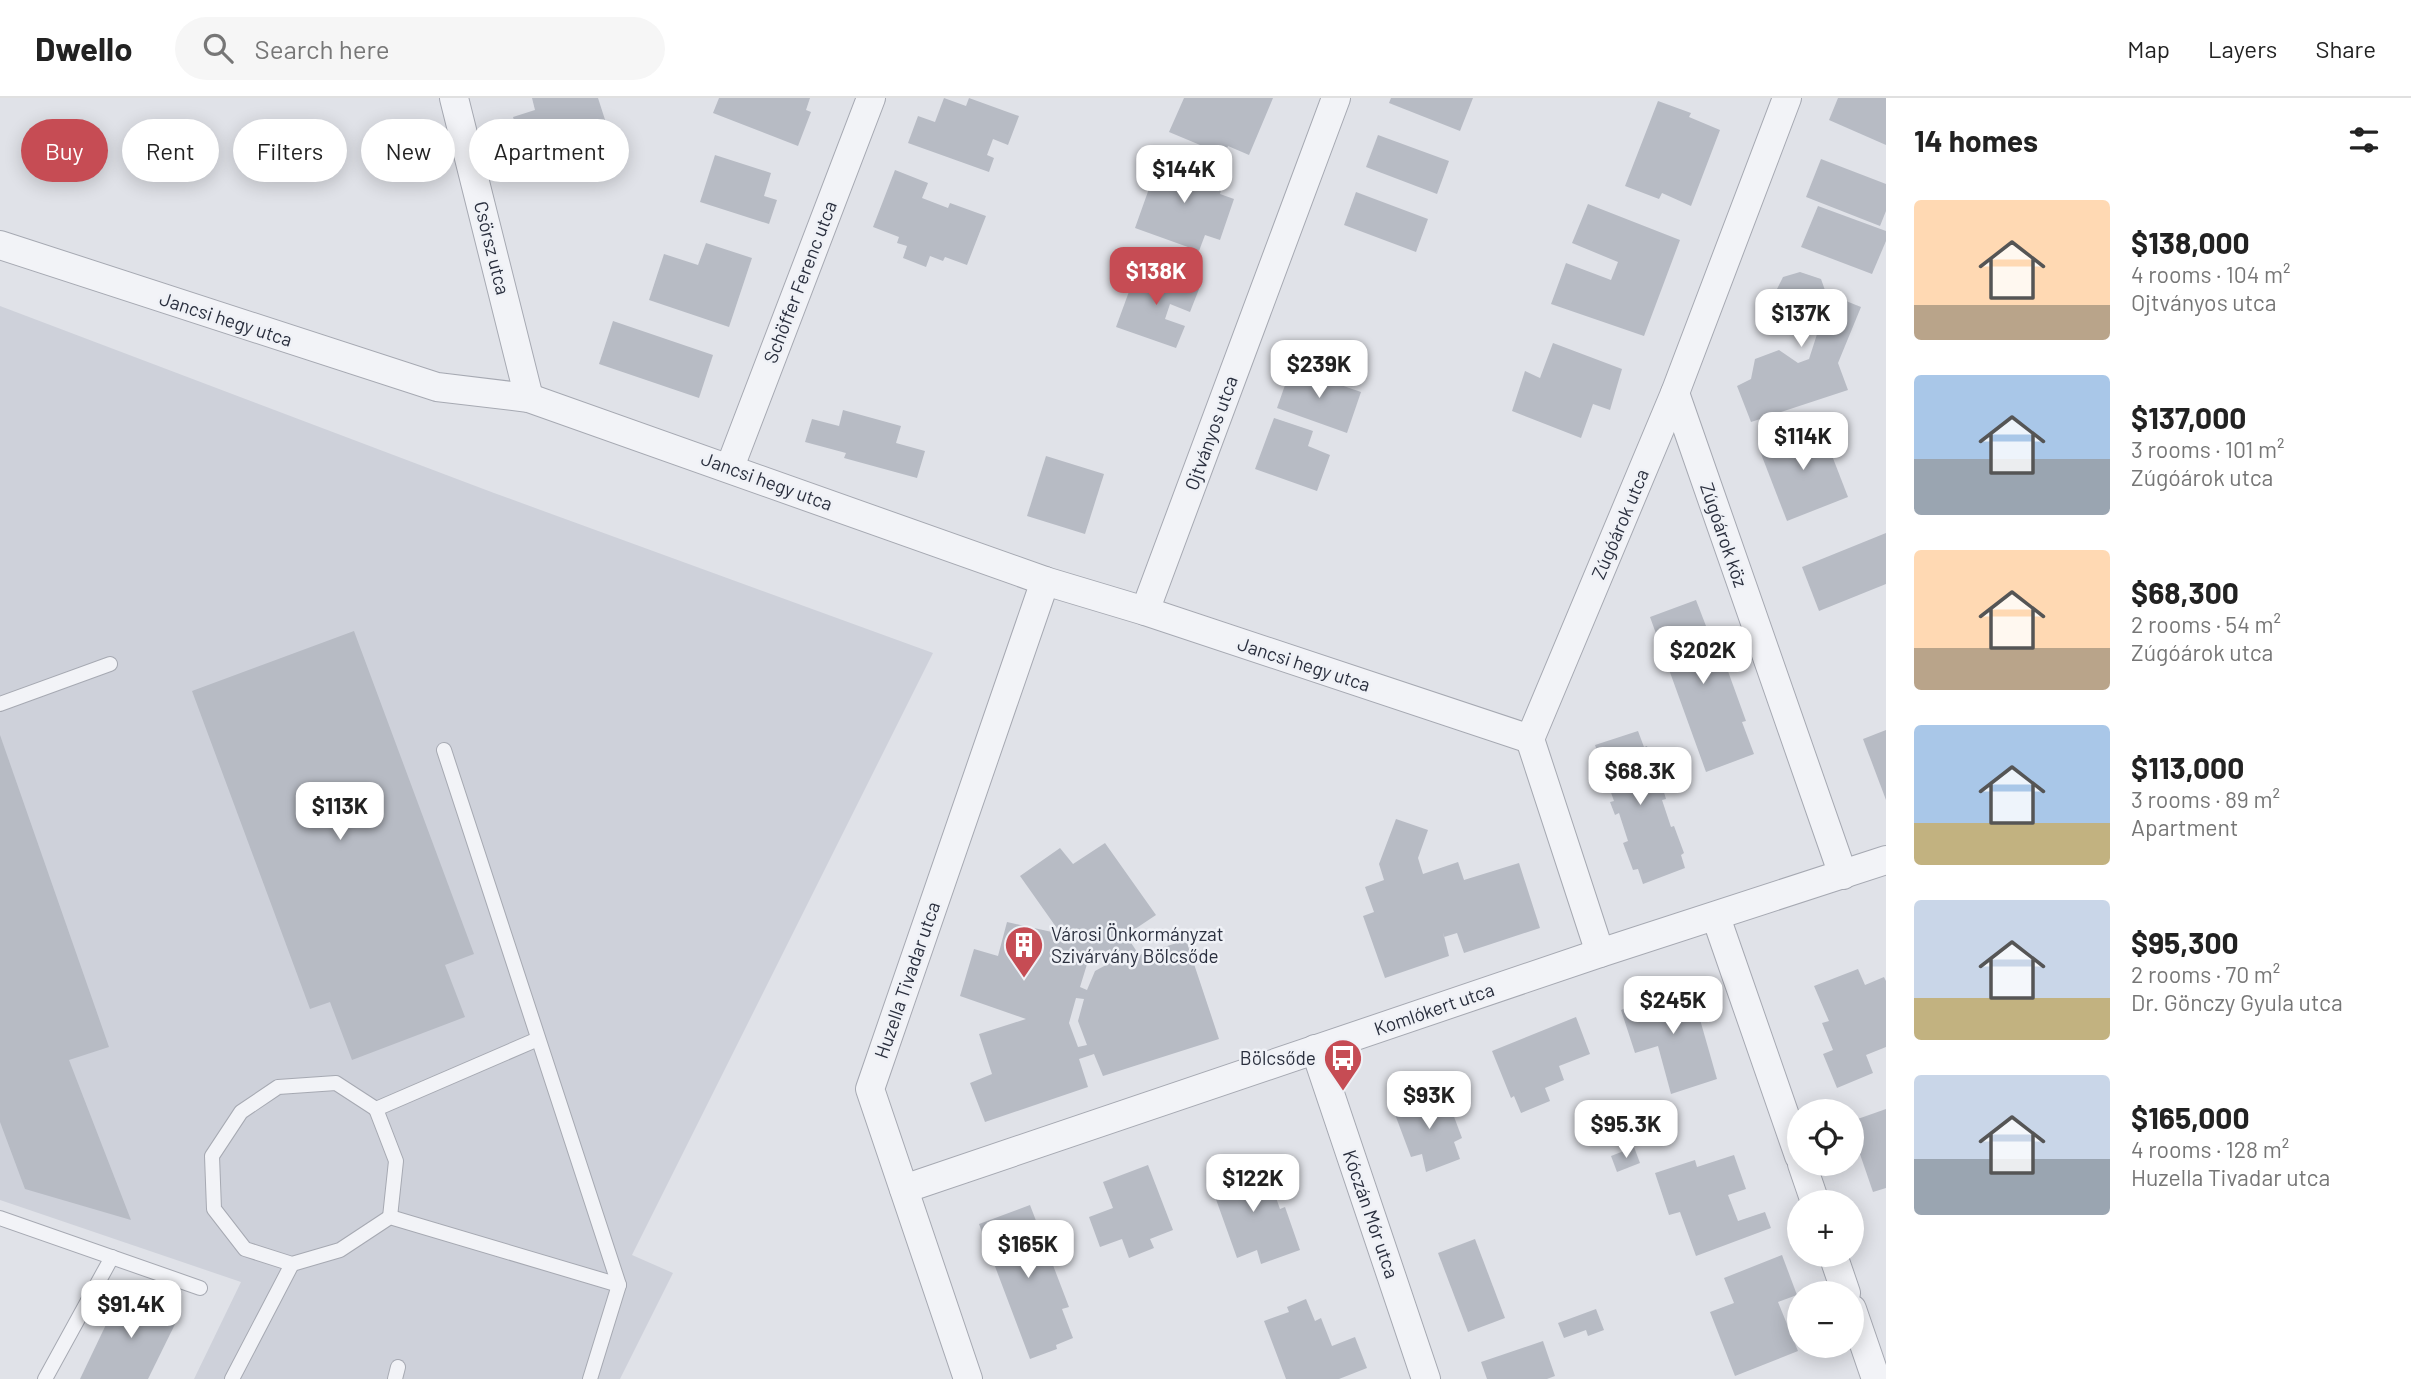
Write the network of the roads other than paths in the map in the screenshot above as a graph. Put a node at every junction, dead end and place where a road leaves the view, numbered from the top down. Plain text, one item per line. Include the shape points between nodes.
1 (454, 98) edge
2 (871, 98) edge
3 (1336, 98) edge
4 (1787, 98) edge
5 (0, 245) edge
6 (1675, 393) junction
7 (529, 398) junction
8 (730, 467) junction
9 (1045, 581) junction
10 (1145, 611) junction
11 (110, 664) dead end
12 (0, 704) edge
13 (1530, 739) junction
14 (444, 750) dead end
15 (1886, 860) edge
16 (1843, 874) junction
17 (1716, 917) junction
18 (1600, 953) junction
19 (538, 1039) junction
20 (1315, 1049) junction
21 (376, 1109) junction
22 (1787, 1121) edge
23 (904, 1189) junction
24 (390, 1217) junction
25 (0, 1218) edge
26 (112, 1257) junction
27 (292, 1264) junction
28 (619, 1285) junction
29 (200, 1288) dead end
30 (1864, 1344) edge
31 (45, 1379) edge
32 (232, 1379) edge
33 (590, 1379) edge
34 (968, 1379) edge
35 (1426, 1379) edge
36 (1876, 1379) edge

1 - 7 street, Csörsz utca
2 - 8 street, Schöffer Ferenc utca
3 - 10 street, Ojtványos utca
4 - 6 street, Zúgóárok utca
5 - 7 street, Jancsi hegy utca via 437,387
6 - 13 street, Zúgóárok utca
6 - 16 street, Zúgóárok köz
7 - 8 street, Jancsi hegy utca
8 - 9 street, Jancsi hegy utca
9 - 10 street, Jancsi hegy utca
9 - 23 street, Huzella Tivadar utca via 870,1089
10 - 13 street, Jancsi hegy utca
11 - 12 lane
13 - 18 street
14 - 19 lane
15 - 16 street, Komlókert utca
16 - 17 street, Komlókert utca
17 - 18 street, Komlókert utca
17 - 22 street
18 - 20 street, Komlókert utca
19 - 21 lane
19 - 28 lane
20 - 23 street, Komlókert utca
20 - 35 street, Kóczán Mór utca
21 - 24 lane via 396,1161
21 - 27 lane via 336,1083 278,1087 241,1112 212,1156 214,1209 245,1248
23 - 34 street, Huzella Tivadar utca
24 - 27 lane via 340,1250
24 - 28 lane
25 - 26 lane
26 - 29 lane
26 - 31 lane
27 - 32 lane
28 - 33 lane
30 - 36 street

